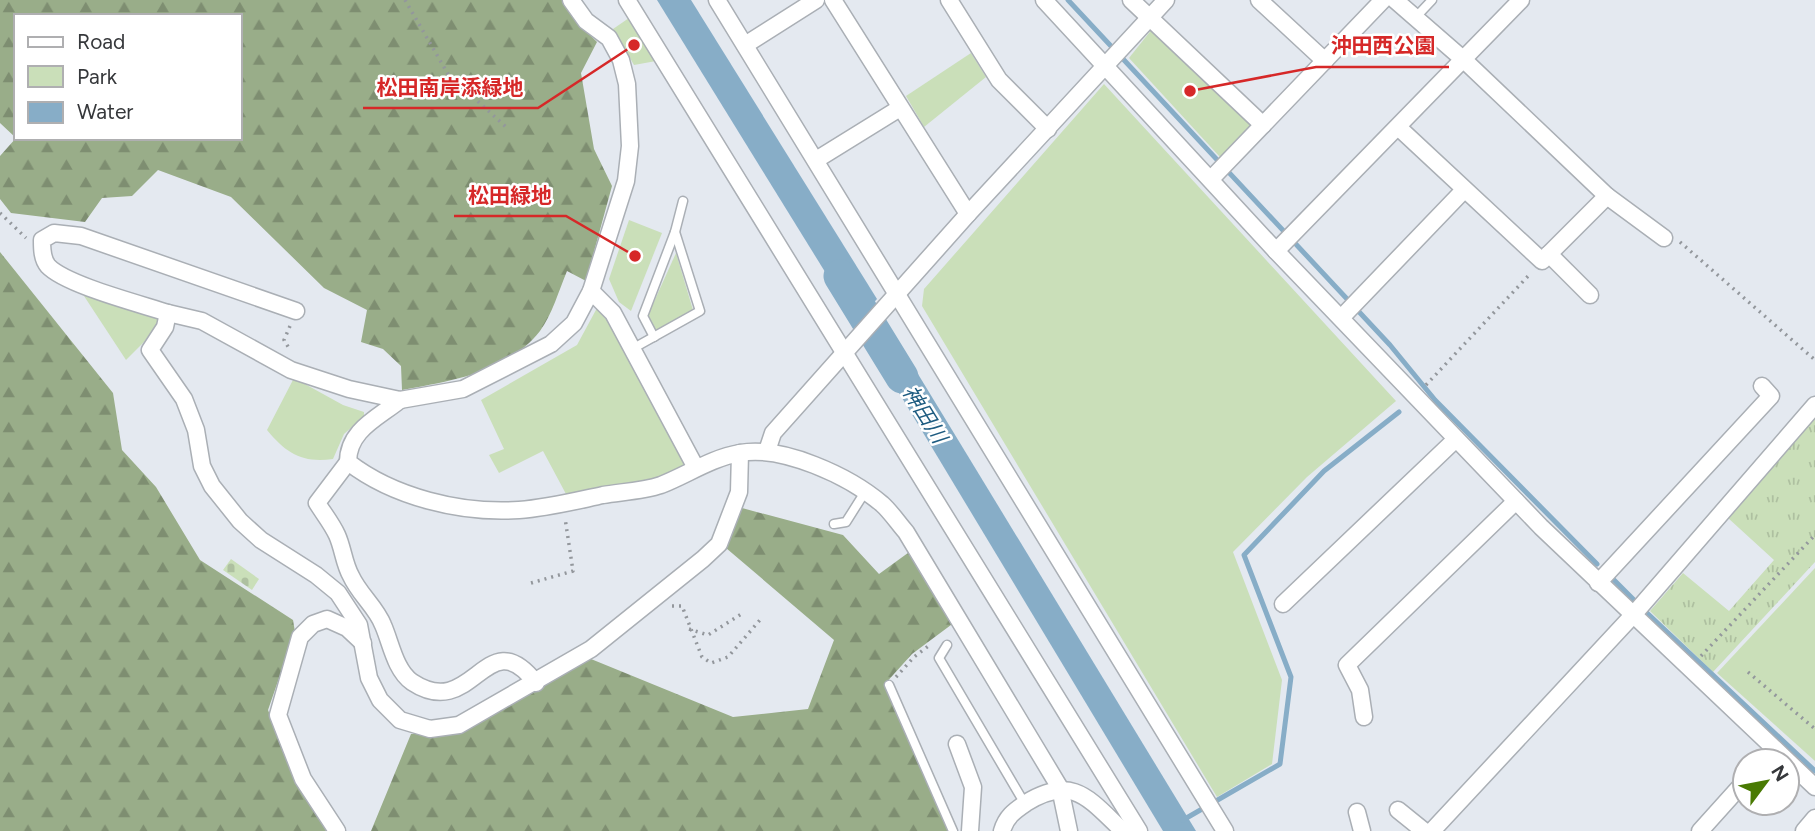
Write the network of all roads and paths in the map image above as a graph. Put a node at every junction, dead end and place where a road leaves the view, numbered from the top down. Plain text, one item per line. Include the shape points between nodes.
1 (405, 0) edge
2 (571, 0) edge
3 (627, 0) edge
4 (717, 0) edge
5 (816, 0) edge
6 (833, 0) edge
7 (949, 0) edge
8 (1044, 0) edge
9 (1131, 0) edge
10 (1166, 0) edge
11 (1259, 0) edge
12 (1383, 0) edge
13 (1395, 0) edge
14 (1432, 0) edge
15 (1521, 0) edge
16 (1415, 18) junction
17 (1149, 19) junction
18 (745, 45) junction
19 (1113, 59) junction
20 (1464, 60) junction
21 (1325, 61) junction
22 (900, 108) junction
23 (1263, 125) junction
24 (506, 127) dead end
25 (1398, 127) junction
26 (1048, 129) junction
27 (816, 160) junction
28 (1218, 172) junction
29 (1464, 190) junction
30 (1607, 196) junction
31 (683, 201) dead end
32 (0, 213) edge
33 (968, 214) junction
34 (675, 232) junction
35 (1664, 238) joint
36 (1285, 242) junction
37 (41, 251) junction
38 (1545, 257) junction
39 (591, 291) junction
40 (896, 295) junction
41 (1590, 295) dead end
42 (1349, 310) junction
43 (296, 311) joint
44 (168, 313) junction
45 (654, 337) junction
46 (847, 348) junction
47 (632, 349) junction
48 (1815, 360) edge
49 (305, 375) junction
50 (1426, 385) dead end
51 (1762, 386) dead end
52 (400, 400) junction
53 (1815, 405) edge
54 (1456, 439) junction
55 (768, 451) junction
56 (740, 453) junction
57 (348, 462) junction
58 (696, 468) junction
59 (864, 492) junction
60 (1516, 501) junction
61 (563, 505) junction
62 (834, 524) dead end
63 (1815, 535) edge
64 (531, 583) dead end
65 (1598, 583) junction
66 (1283, 604) dead end
67 (645, 606) junction
68 (743, 613) dead end
69 (1634, 614) junction
70 (760, 620) dead end
71 (689, 629) junction
72 (933, 643) dead end
73 (365, 645) junction
74 (947, 645) dead end
75 (1699, 659) dead end
76 (1748, 673) dead end
77 (536, 683) junction
78 (889, 685) joint
79 (1364, 717) dead end
80 (1815, 729) edge
81 (957, 744) dead end
82 (1774, 747) edge
83 (1801, 773) edge
84 (1815, 787) edge
85 (1060, 788) junction
86 (1731, 797) edge
87 (1025, 804) junction
88 (1398, 810) dead end
89 (1357, 812) dead end
90 (1815, 818) edge
91 (337, 831) edge
92 (953, 831) edge
93 (970, 831) edge
94 (1002, 831) edge
95 (1069, 831) edge
96 (1124, 831) edge
97 (1139, 831) edge
98 (1225, 831) edge
99 (1362, 831) edge
100 (1424, 831) edge
101 (1432, 831) edge
102 (1700, 831) edge
103 (1804, 831) edge

1 - 24 path via 448,74
2 - 39 street via 586,22 609,38 627,84 630,146 626,181
3 - 46 street
4 - 18 street
5 - 18 street
6 - 22 street
7 - 26 street via 999,80
8 - 19 street
9 - 17 street
10 - 17 street
11 - 21 street
12 - 21 street
13 - 16 street
14 - 16 lane
15 - 20 street
16 - 20 street
17 - 19 street
17 - 23 street
18 - 27 street
19 - 26 street
19 - 28 street
20 - 25 street
20 - 30 street
21 - 23 street
22 - 27 street
22 - 33 street
23 - 28 street
25 - 29 street
25 - 36 street
26 - 33 street
27 - 40 street
28 - 36 street
29 - 38 street
29 - 42 street
30 - 35 street
30 - 38 street
31 - 34 lane
32 - 37 path
33 - 40 street
34 - 45 lane via 643,316
34 - 45 lane via 700,311
35 - 48 path via 1679,241
36 - 42 street
37 - 43 street via 43,240 54,233 81,236
37 - 44 street via 48,266 73,280
38 - 41 street
38 - 50 path
39 - 47 street via 613,313
39 - 52 street via 574,323 551,344 463,389
40 - 46 street
40 - 98 street
42 - 54 street
43 - 49 path via 284,340
44 - 49 street via 202,321 263,358
44 - 73 street via 150,351 184,399 212,486 261,540 338,593 359,625
45 - 47 lane
46 - 55 street via 773,433
46 - 97 street
47 - 58 street
49 - 52 street
51 - 65 street via 1771,396
52 - 57 street via 358,432 348,449
53 - 69 street
54 - 60 street
54 - 66 street
55 - 56 street
55 - 59 street via 791,456
56 - 58 street
56 - 67 street via 739,492 719,544
57 - 61 street via 401,493 473,509 517,511
57 - 77 street via 317,503 337,534 350,576 383,623 395,657 410,680 429,691 451,691 504,660 523,666
58 - 61 street via 659,485
59 - 62 lane via 846,522
59 - 85 street via 882,504 906,532
60 - 65 street
60 - 79 street via 1347,665 1360,690
61 - 64 path via 573,571
63 - 75 path
65 - 69 street
67 - 71 path via 682,606
67 - 77 street via 591,649
68 - 71 path via 708,635
69 - 82 street
69 - 101 street
70 - 71 path via 728,657 711,663 702,657
72 - 78 path
73 - 77 street via 369,678 380,700 400,720 430,729 459,725
73 - 91 street via 347,628 327,619 313,624 300,637 278,715 303,779
74 - 87 lane via 939,658
76 - 80 path
78 - 92 lane
81 - 93 street via 973,788
83 - 84 street
85 - 87 street
85 - 95 street
85 - 96 street via 1088,798
86 - 102 street
87 - 94 street via 1010,813
88 - 100 street
89 - 99 street
90 - 103 street

